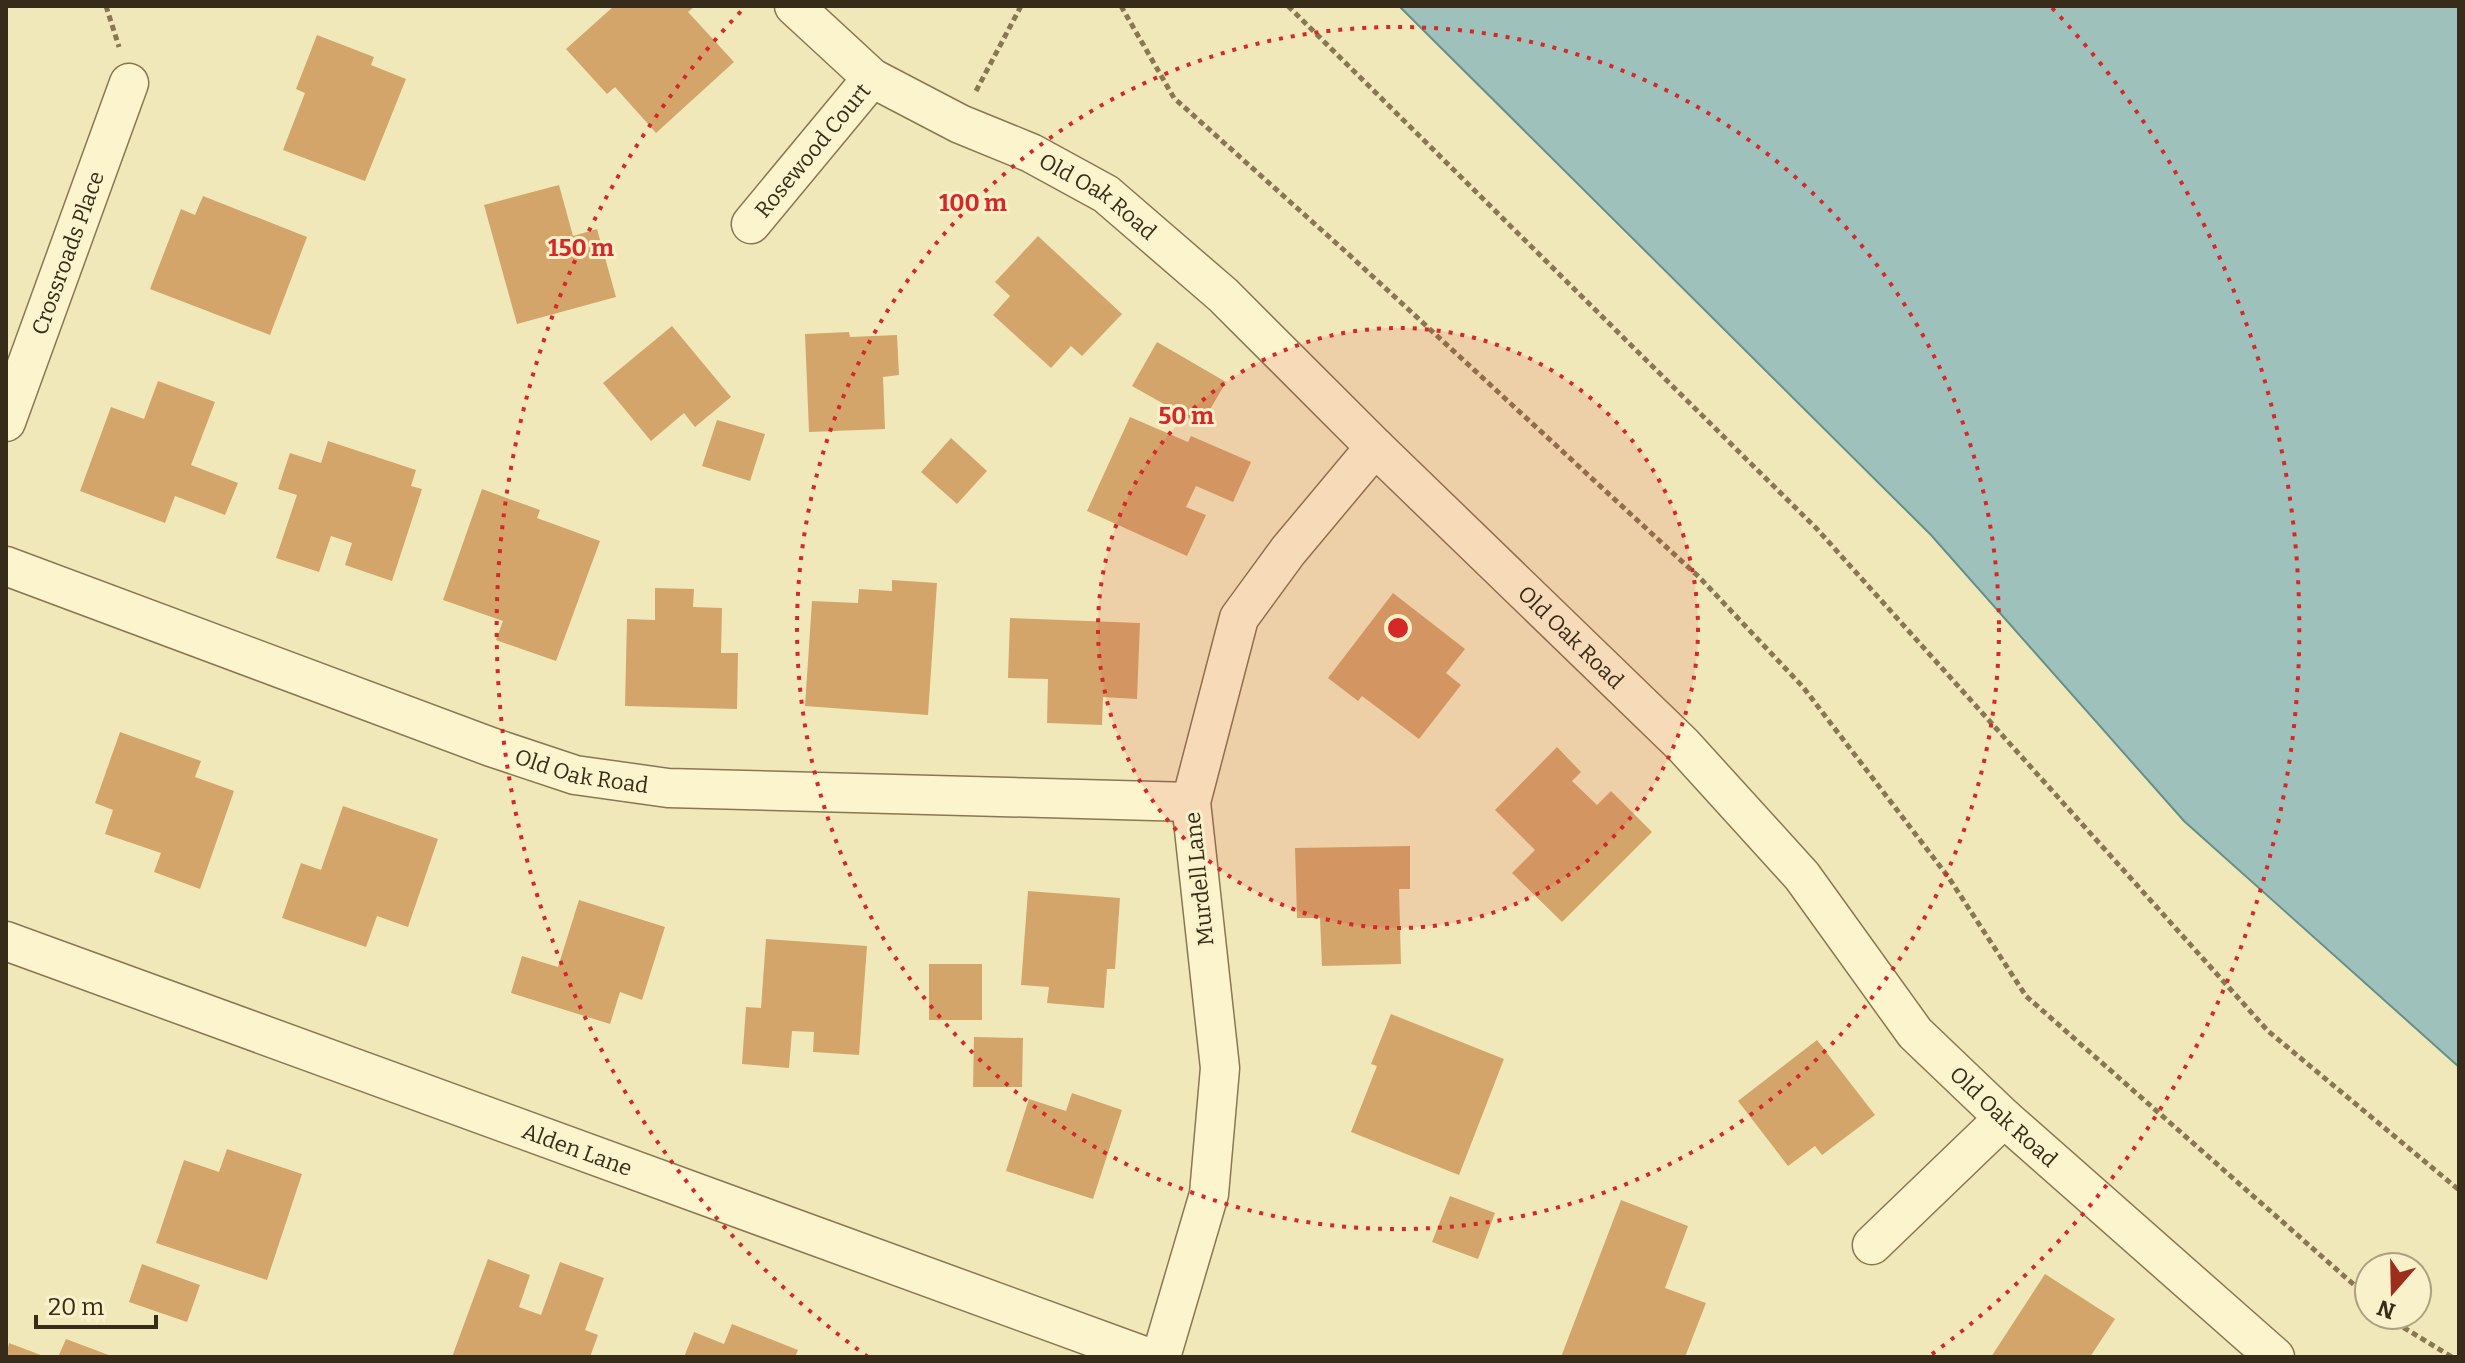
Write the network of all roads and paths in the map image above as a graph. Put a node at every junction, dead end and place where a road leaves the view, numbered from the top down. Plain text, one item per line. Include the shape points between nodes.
1 (794, 6) edge
2 (1021, 6) edge
3 (1121, 6) edge
4 (1288, 6) edge
5 (872, 78) junction
6 (129, 83) dead end
7 (960, 124) junction
8 (751, 224) dead end
9 (6, 422) edge
10 (1375, 447) junction
11 (6, 566) edge
12 (1191, 802) junction
13 (6, 941) edge
14 (2004, 1118) junction
15 (2459, 1190) edge
16 (1872, 1245) dead end
17 (2353, 1284) edge
18 (2409, 1331) edge
19 (1147, 1357) edge
20 (1161, 1357) edge
21 (2275, 1357) edge
22 (2452, 1357) edge

1 - 5 street, Old Oak Road
2 - 7 path
3 - 17 path via 1174,98 1700,578 1803,687 1949,878 2026,996
4 - 15 path via 1817,529 2268,1031
5 - 7 street, Old Oak Road
5 - 8 street, Rosewood Court
6 - 9 street, Crossroads Place
7 - 10 street, Old Oak Road via 1031,153 1106,194 1223,295
10 - 12 street, Murdell Lane via 1239,618
10 - 14 street, Old Oak Road via 1683,745 1802,876 1915,1033
11 - 12 street, Old Oak Road via 575,775 668,788
12 - 20 street, Murdell Lane via 1220,1068 1209,1194
13 - 19 street, Alden Lane
14 - 16 street
14 - 21 street, Old Oak Road
18 - 22 path

